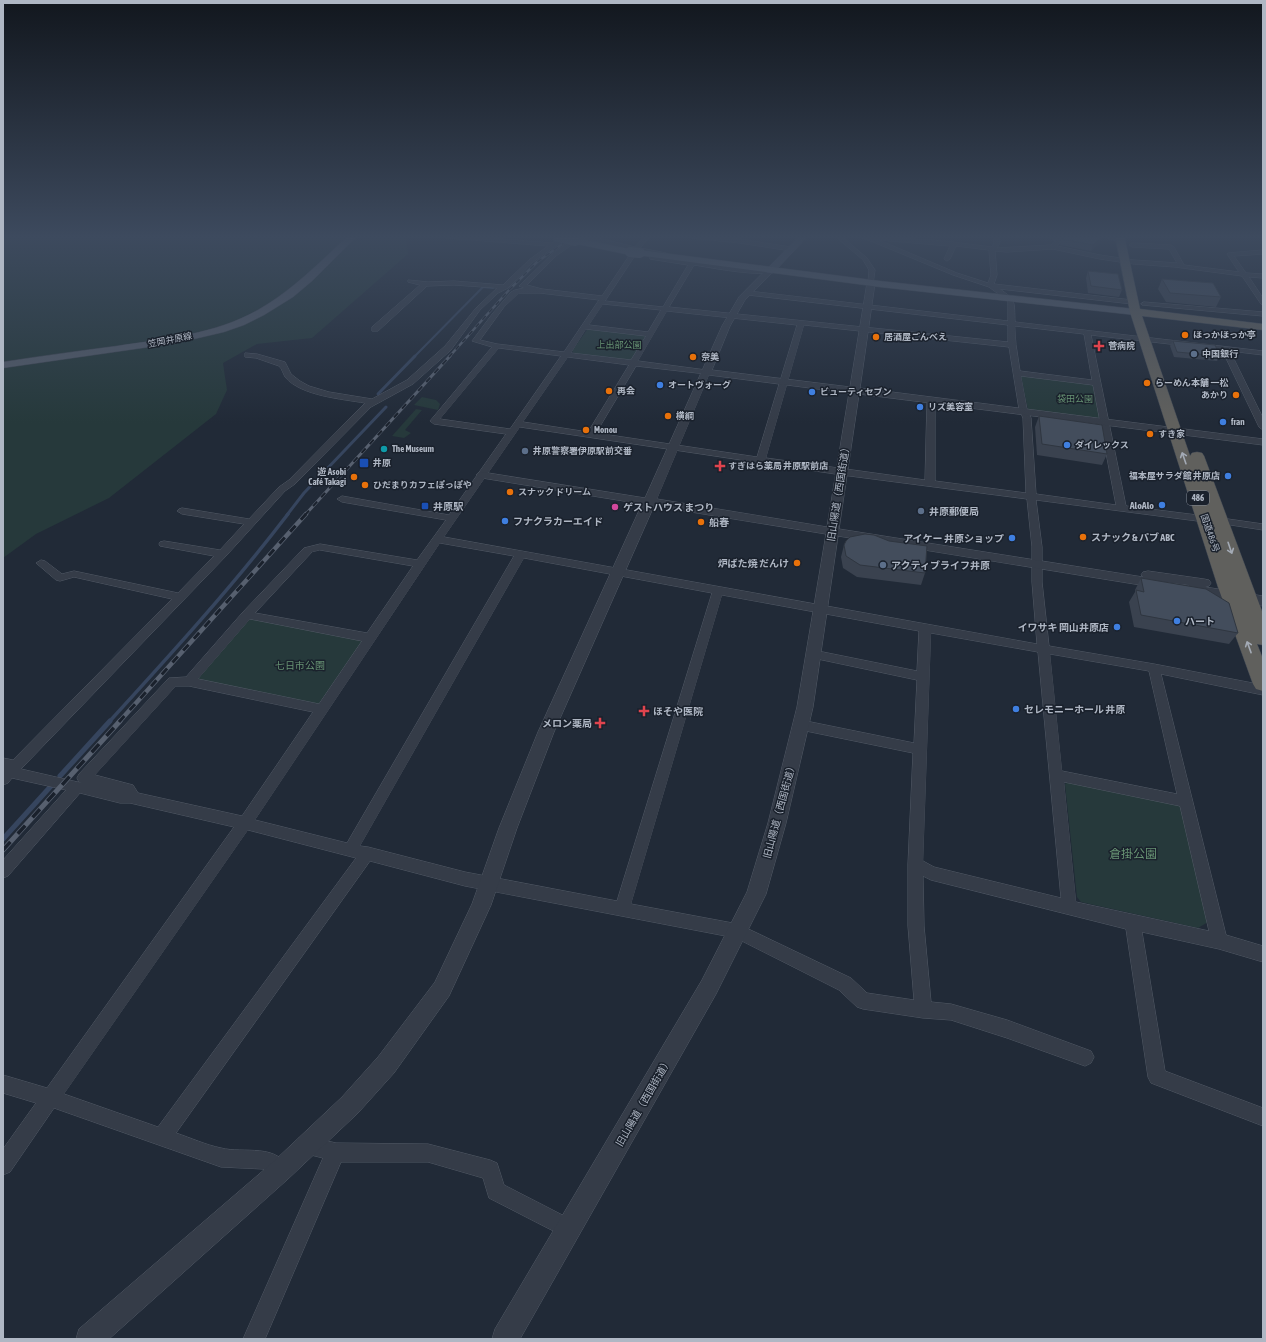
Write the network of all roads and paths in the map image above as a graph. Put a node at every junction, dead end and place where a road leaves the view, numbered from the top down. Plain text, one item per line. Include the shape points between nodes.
1 (285, 298) edge
2 (410, 298) edge
3 (490, 298) edge
4 (510, 298) edge
5 (586, 298) edge
6 (672, 298) edge
7 (745, 298) edge
8 (787, 298) edge
9 (869, 298) edge
10 (1006, 298) edge
11 (1009, 298) junction
12 (1093, 298) edge
13 (1139, 298) edge
14 (1139, 298) edge
15 (602, 300) junction
16 (1140, 303) junction
17 (867, 307) junction
18 (666, 309) junction
19 (1263, 314) edge
20 (731, 316) junction
21 (801, 323) junction
22 (1011, 323) junction
23 (584, 327) junction
24 (1263, 327) edge
25 (375, 329) dead end
26 (864, 329) junction
27 (1087, 332) junction
28 (650, 334) junction
29 (1151, 340) junction
30 (1012, 345) junction
31 (497, 346) junction
32 (1225, 349) junction
33 (1263, 353) edge
34 (566, 354) junction
35 (248, 355) dead end
36 (634, 363) junction
37 (3, 365) edge
38 (706, 372) junction
39 (1016, 373) junction
40 (784, 382) junction
41 (1096, 383) junction
42 (854, 391) junction
43 (931, 401) junction
44 (373, 402) junction
45 (1026, 414) junction
46 (1105, 423) junction
47 (1263, 427) edge
48 (514, 428) junction
49 (1182, 433) junction
50 (592, 435) junction
51 (1263, 442) edge
52 (674, 447) junction
53 (761, 459) junction
54 (842, 472) junction
55 (484, 473) junction
56 (930, 483) junction
57 (1031, 496) junction
58 (342, 499) dead end
59 (650, 499) junction
60 (1121, 508) junction
61 (182, 511) dead end
62 (452, 518) junction
63 (1205, 519) junction
64 (1221, 521) junction
65 (252, 522) junction
66 (1263, 526) edge
67 (832, 528) junction
68 (438, 540) junction
69 (164, 544) dead end
70 (222, 554) junction
71 (521, 554) junction
72 (1037, 560) junction
73 (41, 563) dead end
74 (420, 564) junction
75 (619, 572) junction
76 (718, 590) junction
77 (1229, 591) junction
78 (1263, 592) edge
79 (1246, 594) junction
80 (180, 597) junction
81 (1263, 601) edge
82 (821, 608) junction
83 (247, 615) junction
84 (925, 628) junction
85 (370, 638) junction
86 (1263, 639) edge
87 (1043, 649) junction
88 (813, 654) junction
89 (1154, 668) junction
90 (923, 677) junction
91 (189, 682) junction
92 (1263, 684) edge
93 (1263, 690) edge
94 (322, 709) junction
95 (801, 724) junction
96 (919, 749) junction
97 (8, 770) edge
98 (1056, 775) junction
99 (76, 788) junction
100 (130, 797) junction
101 (1187, 802) junction
102 (245, 823) junction
103 (350, 849) junction
104 (368, 853) junction
105 (915, 864) junction
106 (3, 871) edge
107 (489, 884) junction
108 (1069, 906) junction
109 (622, 910) junction
110 (1133, 923) junction
111 (738, 931) junction
112 (1219, 941) junction
113 (1263, 954) edge
114 (922, 1010) junction
115 (1085, 1057) dead end
116 (3, 1084) edge
117 (50, 1098) junction
118 (1263, 1117) edge
119 (163, 1136) junction
120 (306, 1144) junction
121 (336, 1152) junction
122 (3, 1165) edge
123 (280, 1171) junction
124 (569, 1229) junction
125 (89, 1339) edge
126 (254, 1339) edge
127 (505, 1339) edge

1 - 37 main road, 笠岡井原線 via 265,311 235,324 168,342
2 - 25 street
3 - 44 street via 441,355 404,386
4 - 31 street via 476,340
5 - 15 street
6 - 18 street
7 - 20 street
8 - 17 street
9 - 17 street, 旧山陽道（西国街道）
10 - 11 main road
11 - 16 main road
11 - 22 street
12 - 16 street
13 - 16 highway
14 - 16 highway
15 - 18 street
15 - 23 street
16 - 19 street
16 - 24 highway
16 - 29 highway, 国道486号 / 486
17 - 22 street
17 - 26 street, 旧山陽道（西国街道）
18 - 20 street
18 - 28 street
20 - 21 street
20 - 38 street
21 - 26 street
21 - 40 street
22 - 27 street
22 - 30 street
23 - 28 street
23 - 34 street
26 - 30 street
26 - 42 street, 旧山陽道（西国街道）
27 - 29 street
27 - 41 street
28 - 36 street
29 - 32 street
29 - 49 highway, 国道486号 / 486
30 - 39 street
31 - 34 street
31 - 48 street via 434,421
32 - 33 street
32 - 47 street
34 - 36 street
34 - 48 street
35 - 44 street via 282,364 290,377 300,384 325,394
36 - 38 street
36 - 50 street
38 - 40 street
38 - 52 street
39 - 41 street
39 - 45 street
40 - 42 street
40 - 53 street
41 - 46 street
42 - 43 street
42 - 54 street, 旧山陽道（西国街道）
43 - 45 street
43 - 56 street
44 - 65 street via 282,489
45 - 46 street
45 - 57 street
46 - 49 street
46 - 60 street
48 - 50 street
48 - 55 street
49 - 51 street
63 -> 49 highway, 国道486号 / 486
49 - 64 highway, 国道486号 / 486
50 - 52 street
52 - 53 street
52 - 59 street
53 - 54 street
54 - 56 street
54 - 67 street, 旧山陽道（西国街道）
55 - 59 street
55 - 62 street
56 - 57 street
57 - 60 street
57 - 72 street
58 - 62 street
59 - 67 street
59 - 75 street
60 - 63 street
61 - 65 street
62 - 68 street
63 - 77 highway, 国道486号 / 486
64 - 66 street
64 -> 79 highway, 国道486号 / 486
65 - 70 street
67 - 72 street
67 - 82 street, 旧山陽道（西国街道）
68 - 71 street
68 - 74 street
69 - 70 street
70 - 80 street
71 - 75 street
71 - 103 street
72 - 77 street
72 - 87 street
73 - 80 street via 60,578 74,574
74 - 83 street via 314,548 308,550
74 - 85 street
75 - 76 street
75 - 107 street via 546,732
76 - 82 street
76 - 109 street
77 - 79 street
92 -> 77 highway, 国道486号 / 486
78 - 79 street
79 - 81 street
79 - 86 highway, 国道486号 / 486
80 - 97 street
82 - 84 street
82 - 88 street, 旧山陽道（西国街道）
83 - 85 street
83 - 91 street
84 - 87 street
84 - 90 street
85 - 94 street
87 - 89 street
87 - 98 street
88 - 90 street
88 - 95 street, 旧山陽道（西国街道）
89 - 93 street
89 - 101 street
90 - 96 street
91 - 94 street
91 - 100 street via 173,681 84,778 128,788 131,792
94 - 102 street
95 - 96 street
95 - 111 street, 旧山陽道（西国街道） via 777,823 756,894
96 - 105 street
97 - 99 street
98 - 101 street
98 - 108 street
99 - 100 street
99 - 106 street
100 - 102 street
101 - 112 street
102 - 103 street
102 - 117 street
103 - 104 street
104 - 107 street
104 - 119 street
105 - 108 street via 931,872
105 - 114 street
107 - 109 street
107 - 120 street via 442,989 386,1065 350,1105
108 - 110 street
109 - 111 street
110 - 112 street
110 - 118 street via 1157,1078
111 - 114 street via 845,984 863,1001
111 - 124 street, 旧山陽道（西国街道） via 705,994
112 - 113 street
114 - 115 street via 951,1012 970,1017
116 - 117 street
117 - 119 street
117 - 122 street
119 - 123 street via 221,1158 264,1160
120 - 121 street
120 - 123 street
121 - 124 street via 428,1153 490,1170 496,1191
121 - 126 street
123 - 125 street
124 - 127 street, 旧山陽道（西国街道）

